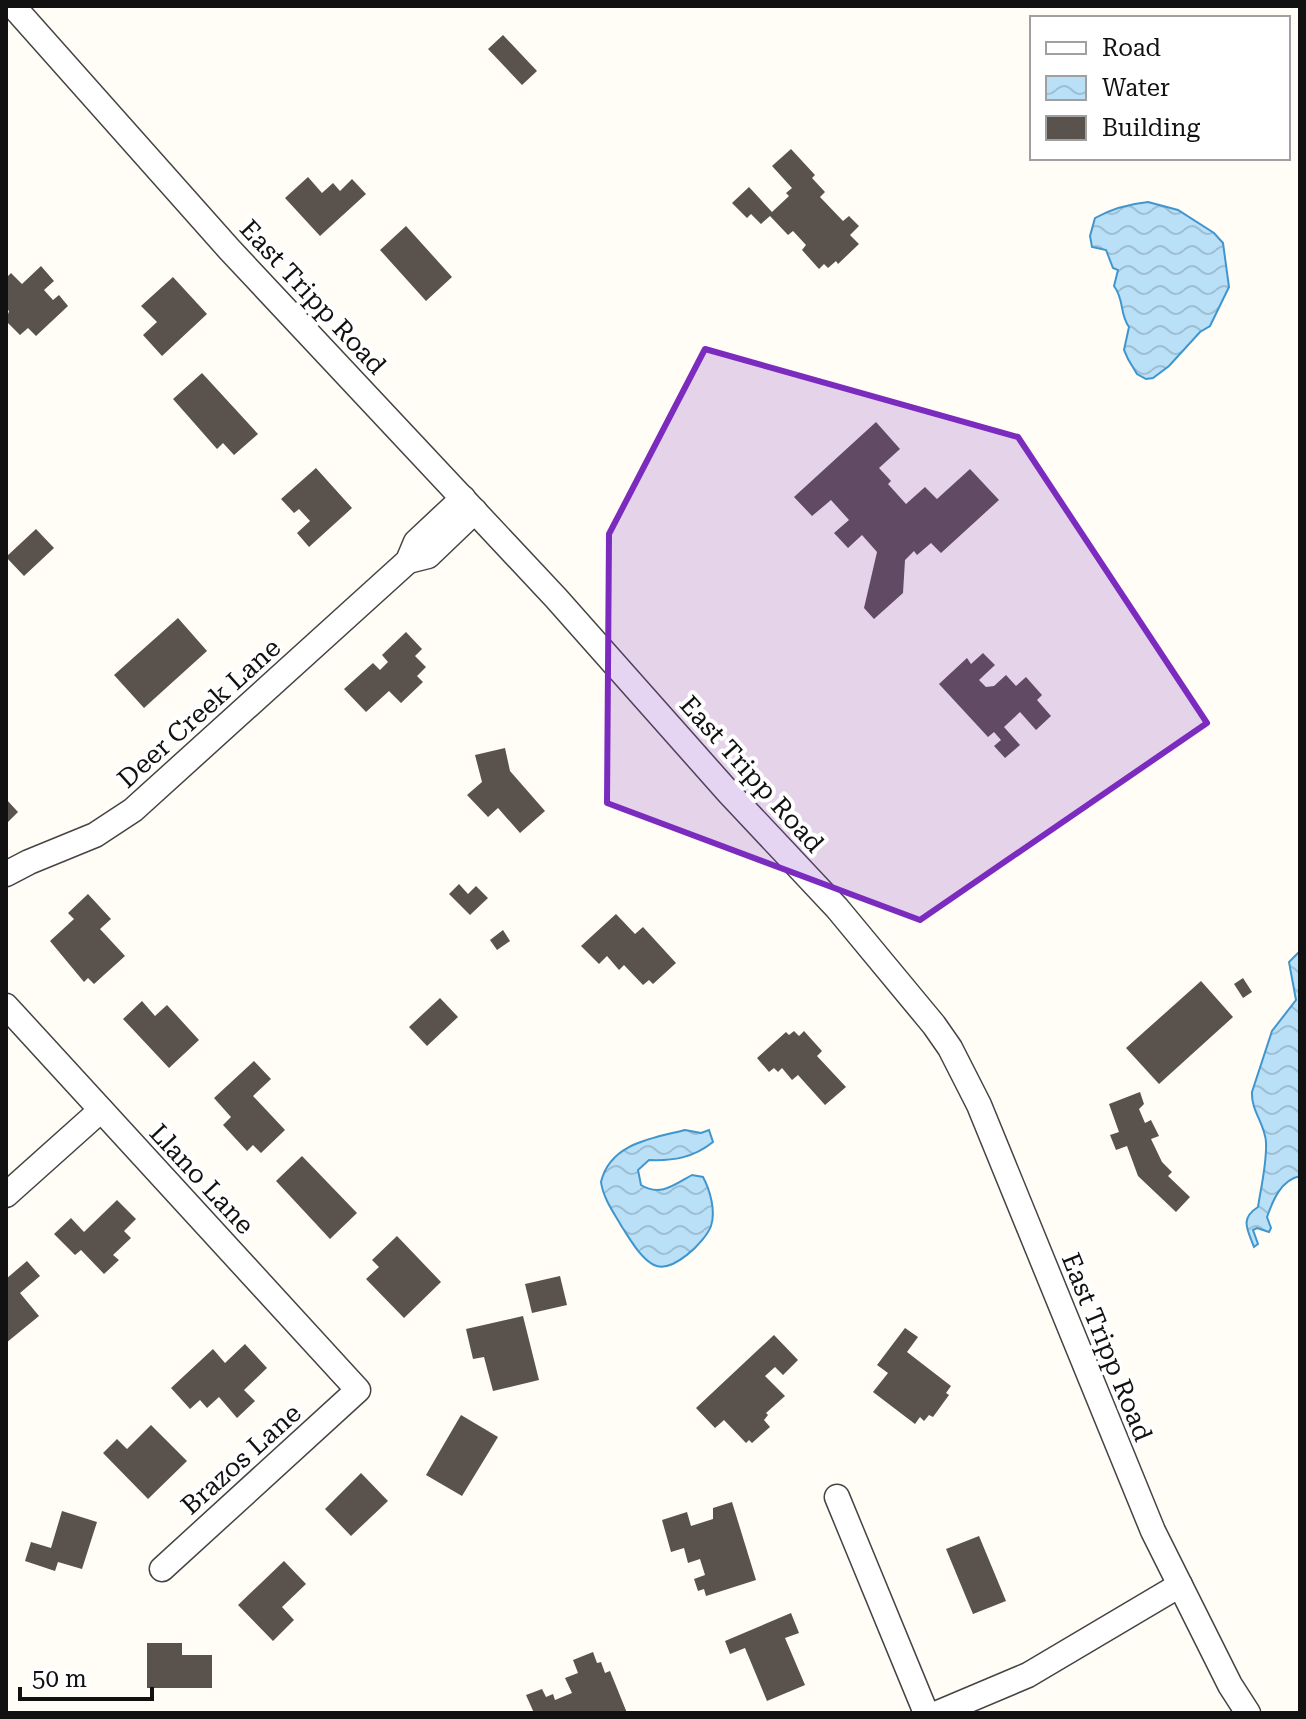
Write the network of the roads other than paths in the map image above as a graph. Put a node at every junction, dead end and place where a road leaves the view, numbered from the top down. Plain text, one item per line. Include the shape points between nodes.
1 (13, 6) edge
2 (469, 505) junction
3 (6, 874) edge
4 (6, 1006) edge
5 (101, 1110) junction
6 (6, 1195) edge
7 (358, 1390) joint
8 (837, 1497) dead end
9 (162, 1569) dead end
10 (1180, 1585) junction
11 (926, 1713) edge
12 (938, 1713) edge
13 (1248, 1713) edge

1 - 2 street, East Tripp Road via 229,249
2 - 3 street, Deer Creek Lane via 428,556 408,561 133,810 95,835
2 - 10 street, East Tripp Road via 837,908 950,1048 979,1105 1119,1452
4 - 5 street, Llano Lane
5 - 6 street
5 - 7 street, Llano Lane
7 - 9 street, Brazos Lane
8 - 11 street
10 - 12 street via 1028,1675
10 - 13 street, East Tripp Road

